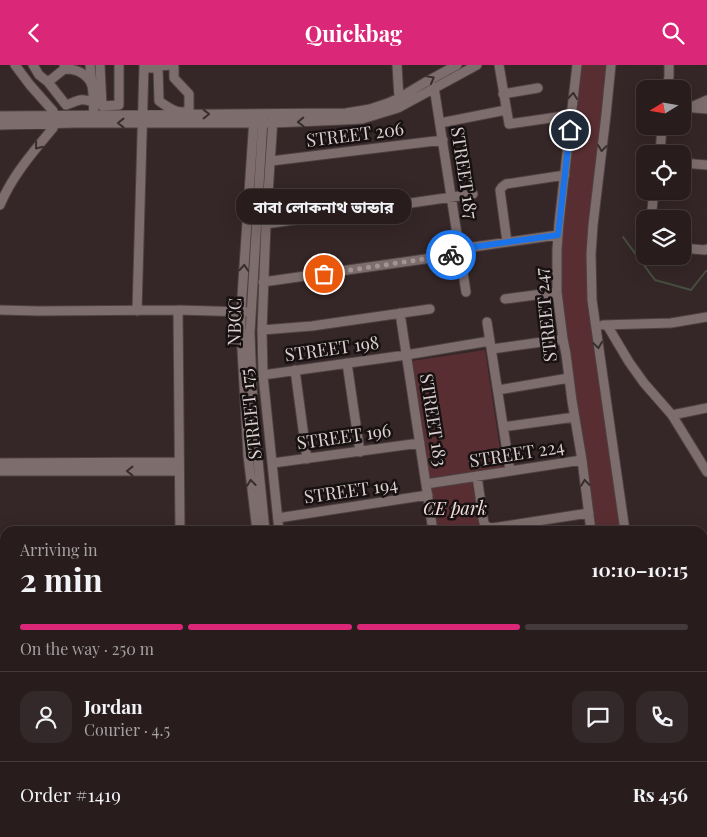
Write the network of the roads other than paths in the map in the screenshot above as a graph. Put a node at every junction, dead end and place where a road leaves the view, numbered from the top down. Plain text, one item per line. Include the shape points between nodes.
1 (15, 65) edge
2 (33, 65) edge
3 (90, 65) edge
4 (100, 65) edge
5 (119, 65) edge
6 (397, 65) edge
7 (458, 65) edge
8 (477, 65) edge
9 (499, 65) edge
10 (577, 65) edge
11 (611, 65) edge
12 (669, 65) edge
13 (66, 67) edge
14 (144, 67) edge
15 (158, 68) junction
16 (668, 80) edge
17 (48, 82) junction
18 (92, 85) junction
19 (434, 87) junction
20 (538, 88) dead end
21 (503, 94) junction
22 (399, 98) junction
23 (707, 100) edge
24 (93, 102) junction
25 (116, 105) junction
26 (691, 105) edge
27 (691, 107) edge
28 (707, 109) edge
29 (106, 110) junction
30 (506, 110) junction
31 (94, 115) junction
32 (116, 115) junction
33 (571, 115) junction
34 (0, 116) edge
35 (263, 118) junction
36 (142, 119) junction
37 (55, 120) junction
38 (440, 123) junction
39 (0, 125) edge
40 (443, 140) junction
41 (270, 161) junction
42 (691, 164) edge
43 (707, 165) edge
44 (565, 175) junction
45 (473, 194) dead end
46 (451, 197) junction
47 (0, 205) edge
48 (266, 224) junction
49 (558, 235) junction
50 (507, 242) junction
51 (691, 248) edge
52 (707, 249) edge
53 (460, 252) junction
54 (263, 282) junction
55 (466, 292) dead end
56 (557, 292) junction
57 (505, 299) dead end
58 (430, 309) dead end
59 (0, 310) edge
60 (178, 310) junction
61 (137, 311) junction
62 (246, 312) junction
63 (400, 313) junction
64 (707, 317) edge
65 (487, 323) dead end
66 (596, 325) junction
67 (607, 325) junction
68 (262, 331) junction
69 (563, 339) junction
70 (491, 345) junction
71 (406, 355) junction
72 (347, 363) junction
73 (295, 370) junction
74 (262, 375) junction
75 (569, 378) junction
76 (498, 389) junction
77 (707, 408) edge
78 (672, 415) junction
79 (574, 417) junction
80 (503, 427) junction
81 (420, 443) junction
82 (360, 452) junction
83 (307, 459) junction
84 (582, 460) junction
85 (0, 463) edge
86 (273, 463) junction
87 (179, 466) junction
88 (0, 471) edge
89 (510, 471) junction
90 (707, 472) edge
91 (477, 476) junction
92 (426, 484) junction
93 (428, 495) junction
94 (588, 513) junction
95 (278, 518) junction
96 (180, 526) edge
97 (256, 526) edge
98 (265, 526) edge
99 (279, 526) edge
100 (432, 526) edge
101 (486, 526) edge
102 (505, 526) edge
103 (590, 526) edge
104 (624, 526) edge

1 - 37 street via 50,107
2 - 17 street
3 - 18 street
4 - 29 street via 102,106
5 - 25 street via 119,105
6 - 22 street
22 -> 7 street
8 - 19 street
9 - 21 street
33 -> 10 street, STREET 247
11 -> 66 street via 592,244 592,300
12 - 16 street
13 - 17 street
13 - 18 street via 83,73
14 - 15 street
14 - 36 street
15 - 15 street via 159,101 179,113 187,112 189,94 174,78 174,67
17 - 24 street via 66,105 80,99
18 - 24 street
19 -> 35 street via 398,107 368,117 343,120
19 - 38 street, STREET 187
20 - 21 street
21 - 30 street
22 - 35 street via 370,109 346,113
23 - 26 street
24 - 31 street
25 - 29 street
25 - 32 street
27 - 28 street
29 - 31 street
29 - 32 street
30 - 33 street via 509,124
30 - 38 street
31 - 37 street
32 - 36 street
33 - 44 street, STREET 247
34 - 37 street
35 - 36 street
35 - 41 street, STREET 175
35 - 62 street, NBCC
36 -> 37 street
36 - 61 street
37 - 39 street
37 -> 47 street via 18,172
38 - 40 street, STREET 187
40 - 41 street, STREET 206
40 - 46 street, STREET 187
41 - 48 street, STREET 175
42 - 43 street
44 - 49 street, STREET 247
44 - 50 street via 502,187
45 - 46 street
46 - 48 street
46 - 53 street, STREET 187
48 - 54 street, STREET 175
49 - 50 street
49 - 56 street, STREET 247
50 - 53 street
51 - 52 street
53 - 54 street
53 - 55 street, STREET 187
54 - 68 street, STREET 175
56 - 57 street
56 - 69 street, STREET 247
58 - 63 street
59 - 61 street
60 - 61 street
60 - 62 street
60 - 87 street
97 -> 62 street via 248,456 241,331
62 - 98 street, NBCC
63 - 68 street
63 - 71 street, STREET 183
64 - 67 street via 671,323
65 - 70 street
66 - 67 street
66 -> 104 street
67 - 78 street via 644,383
68 - 74 street, STREET 175
69 - 70 street, STREET 198
69 - 75 street, STREET 247
70 - 71 street, STREET 198
70 - 76 street
71 - 72 street, STREET 198
71 - 81 street, STREET 183
72 - 73 street, STREET 198
72 - 82 street
73 - 74 street, STREET 198
73 - 83 street
74 - 86 street, STREET 175
75 - 76 street
75 - 79 street, STREET 247
76 - 80 street
77 - 78 street
78 - 90 street
79 - 80 street
79 - 84 street, STREET 247
80 - 89 street
81 - 82 street, STREET 196
81 - 92 street, STREET 183
82 - 83 street, STREET 196
83 - 86 street, STREET 196
84 - 89 street, STREET 224
94 -> 84 street, STREET 247
85 - 87 street
86 - 95 street, STREET 175
87 -> 88 street
87 - 96 street
89 - 91 street, STREET 224
91 - 92 street, STREET 224
91 - 101 street
92 - 93 street, STREET 183
93 - 95 street, STREET 194
93 - 100 street, STREET 183
94 - 102 street
94 - 103 street, STREET 247
95 - 99 street, STREET 175

